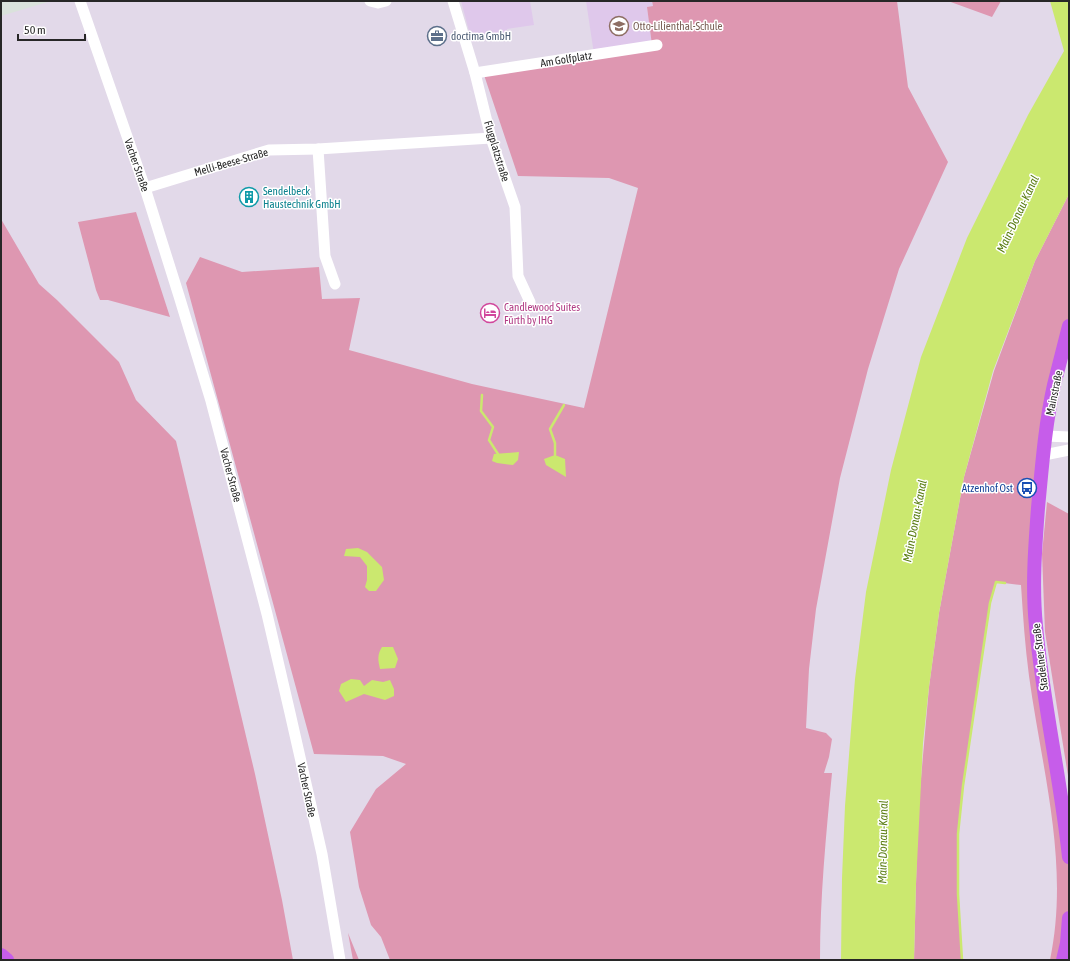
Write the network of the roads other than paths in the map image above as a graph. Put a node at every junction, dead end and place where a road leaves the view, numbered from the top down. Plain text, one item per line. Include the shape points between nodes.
1 (80, 1) edge
2 (370, 1) edge
3 (386, 1) edge
4 (453, 1) edge
5 (658, 45) dead end
6 (475, 73) junction
7 (491, 138) junction
8 (318, 149) junction
9 (145, 188) junction
10 (335, 284) dead end
11 (530, 302) dead end
12 (1069, 326) edge
13 (1046, 436) junction
14 (1069, 437) edge
15 (1069, 450) edge
16 (1044, 455) junction
17 (1069, 857) edge
18 (1069, 918) edge
19 (1, 955) edge
20 (7, 960) edge
21 (340, 960) edge
22 (1062, 960) edge

1 - 9 street, Vacher Straße
2 - 3 street
4 - 6 street, Flugplatzstraße
5 - 6 street, Am Golfplatz
6 - 7 street, Flugplatzstraße
7 - 8 street, Melli-Beese-Straße
7 - 11 street, Flugplatzstraße via 515,207 518,276
8 - 9 street, Melli-Beese-Straße via 269,150
8 - 10 street via 325,256
9 - 21 street, Vacher Straße via 211,401 267,614 322,854
12 - 13 main road, Mainstraße via 1054,386
13 - 14 street
13 - 16 main road, Stadelner Straße
15 - 16 street
16 - 17 main road, Stadelner Straße via 1033,572 1035,625
18 - 22 main road via 1067,943
19 - 20 main road

